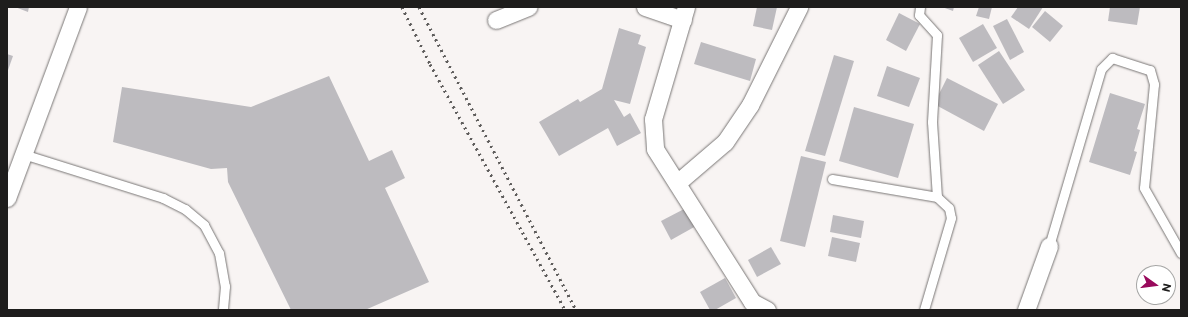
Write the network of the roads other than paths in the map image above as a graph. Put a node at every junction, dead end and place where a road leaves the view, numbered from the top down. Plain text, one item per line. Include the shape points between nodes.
1 (78, 7) edge
2 (528, 7) edge
3 (645, 7) edge
4 (799, 7) edge
5 (920, 7) edge
6 (684, 13) edge
7 (496, 20) dead end
8 (23, 154) junction
9 (832, 179) dead end
10 (677, 183) junction
11 (937, 197) junction
12 (7, 198) edge
13 (1049, 246) joint
14 (1181, 253) edge
15 (223, 310) edge
16 (767, 310) edge
17 (924, 310) edge
18 (1026, 310) edge

1 - 8 street
2 - 7 street
3 - 6 street
4 - 10 street via 750,105 725,142
5 - 11 lane via 919,15 936,35 932,122
6 - 10 street via 653,119 655,149
8 - 12 street
8 - 15 lane via 163,198 185,210 204,225 219,254 225,286
9 - 11 lane
10 - 16 street via 752,302
11 - 17 lane via 949,208 951,218
13 - 14 lane via 1101,69 1112,58 1150,70 1154,84 1144,188
13 - 18 street

